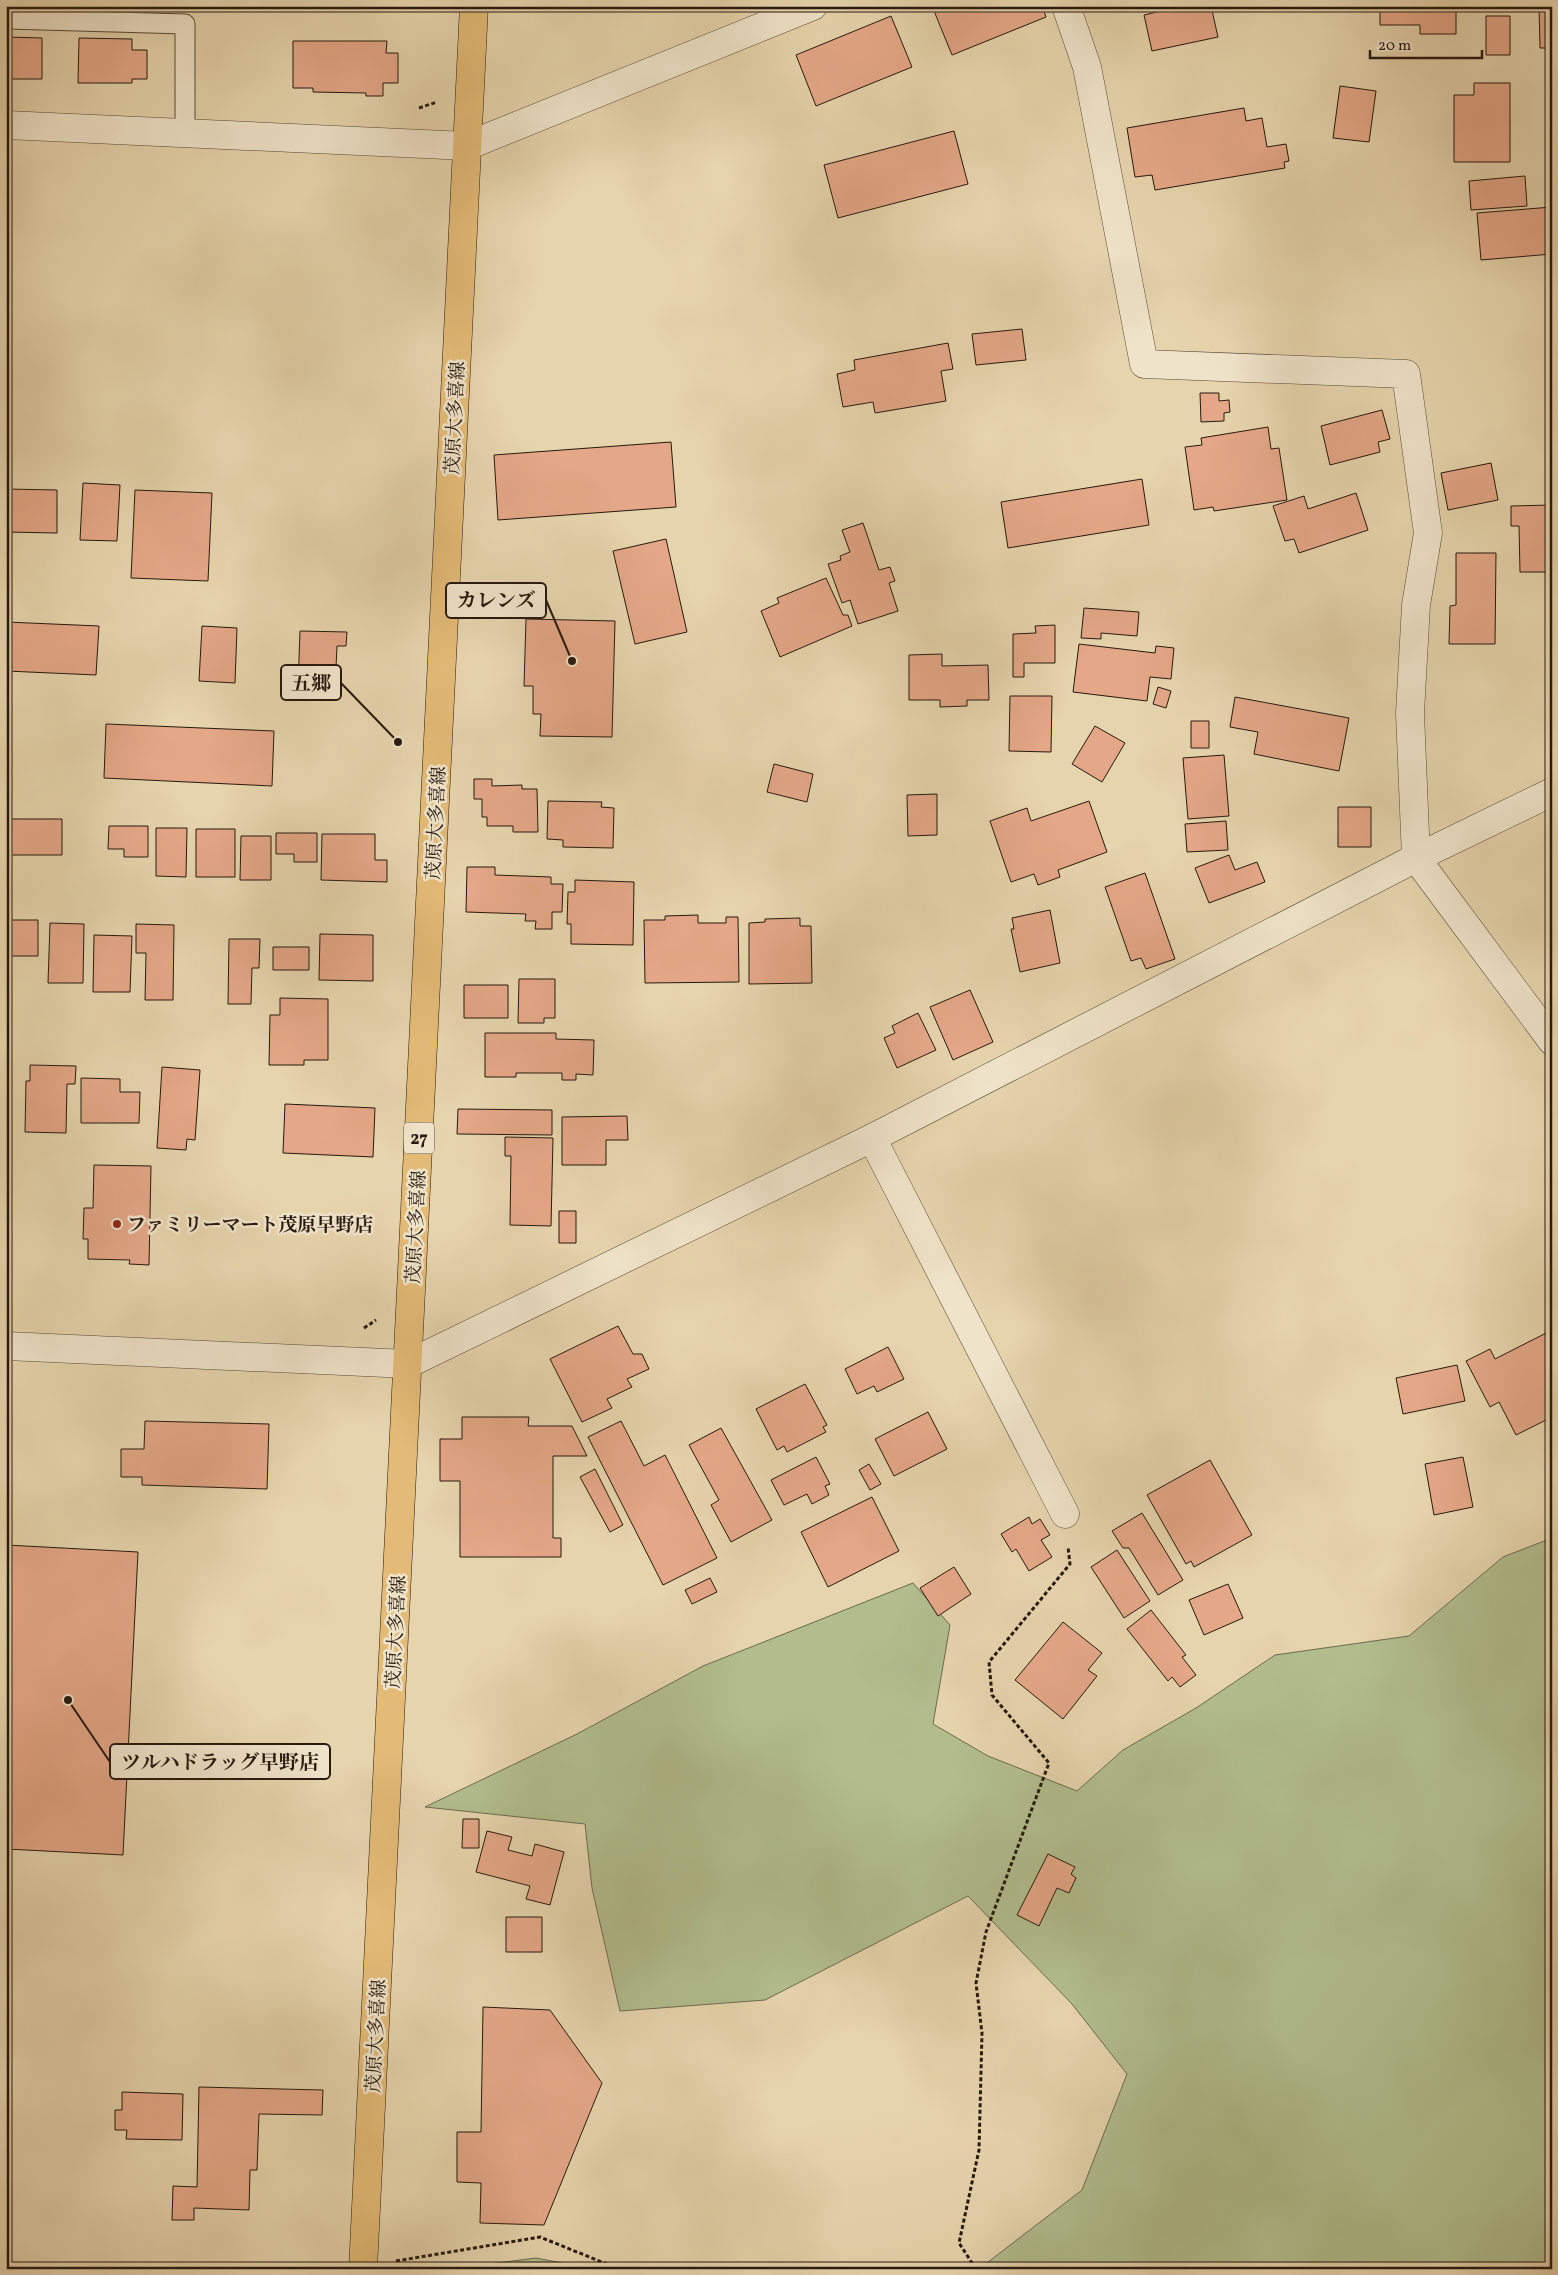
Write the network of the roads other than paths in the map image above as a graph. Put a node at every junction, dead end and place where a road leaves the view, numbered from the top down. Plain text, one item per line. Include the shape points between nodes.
1 (474, 6) edge
2 (813, 6) edge
3 (1066, 6) edge
4 (6, 19) edge
5 (6, 125) edge
6 (185, 133) junction
7 (468, 146) junction
8 (1552, 792) edge
9 (1416, 858) junction
10 (1552, 1041) edge
11 (872, 1138) junction
12 (6, 1346) edge
13 (408, 1364) junction
14 (1065, 1514) road end
15 (363, 2268) edge

1 - 7 main road, 茂原大多喜線 / 27
2 - 7 street
3 - 9 street via 1088,67 1144,364 1406,374 1428,533 1416,604 1410,712
4 - 6 lane via 185,24
5 - 6 street
6 - 7 street
7 - 13 main road, 茂原大多喜線 / 27
8 - 9 street
9 - 10 street
9 - 11 street
11 - 13 street
11 - 14 street
12 - 13 street
13 - 15 main road, 茂原大多喜線 / 27

